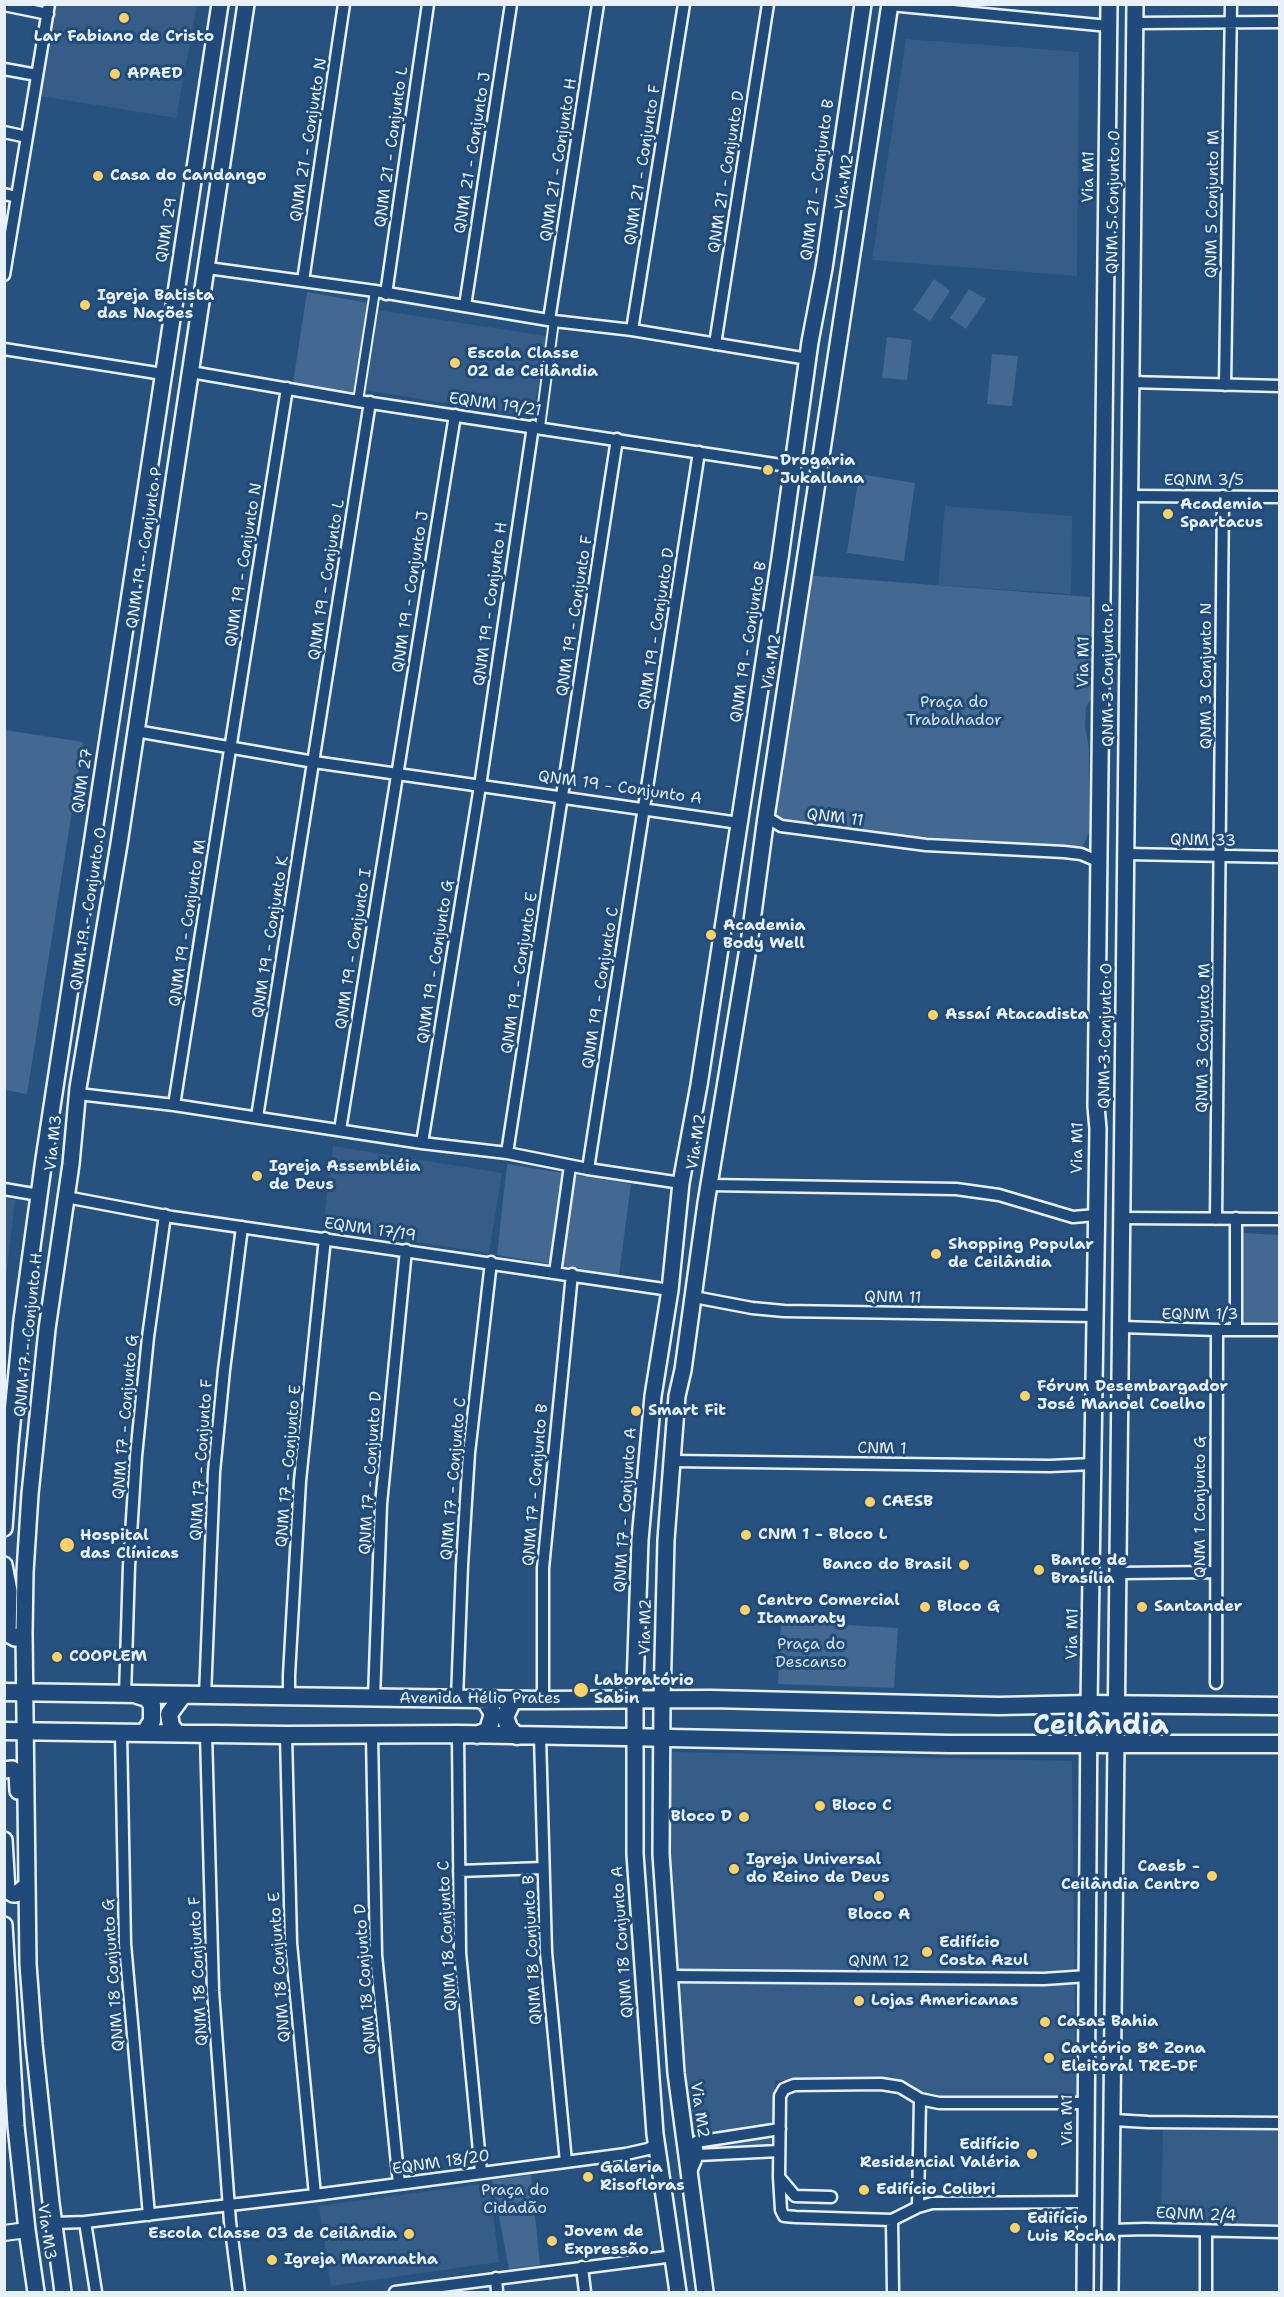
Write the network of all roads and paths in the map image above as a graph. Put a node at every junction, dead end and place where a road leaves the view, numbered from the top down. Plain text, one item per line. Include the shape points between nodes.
1 (220, 4) edge
2 (246, 4) edge
3 (344, 4) edge
4 (428, 4) edge
5 (511, 4) edge
6 (598, 4) edge
7 (684, 4) edge
8 (768, 4) edge
9 (862, 4) edge
10 (1109, 4) edge
11 (1135, 4) edge
12 (1231, 4) edge
13 (4, 5) edge
14 (890, 5) edge
15 (48, 9) edge
16 (1280, 22) edge
17 (1135, 23) junction
18 (1231, 23) junction
19 (1109, 26) junction
20 (4, 69) edge
21 (37, 75) junction
22 (4, 132) edge
23 (27, 137) junction
24 (194, 169) junction
25 (4, 194) edge
26 (17, 197) junction
27 (1107, 209) junction
28 (210, 249) junction
29 (6, 262) edge
30 (208, 268) junction
31 (1131, 271) junction
32 (823, 275) junction
33 (4, 276) edge
34 (849, 278) junction
35 (303, 281) junction
36 (380, 293) junction
37 (1106, 303) junction
38 (465, 306) junction
39 (552, 320) junction
40 (632, 330) junction
41 (715, 344) junction
42 (4, 349) edge
43 (1130, 357) junction
44 (808, 359) junction
45 (191, 372) junction
46 (163, 374) junction
47 (1130, 382) junction
48 (1225, 385) junction
49 (1280, 386) edge
50 (287, 388) junction
51 (160, 400) junction
52 (358, 401) junction
53 (370, 402) junction
54 (455, 415) junction
55 (537, 427) junction
56 (617, 439) junction
57 (699, 452) junction
58 (794, 467) junction
59 (175, 471) junction
60 (1129, 496) junction
61 (1223, 496) junction
62 (1280, 497) edge
63 (782, 542) junction
64 (806, 552) junction
65 (780, 558) junction
66 (1102, 632) junction
67 (122, 645) junction
68 (1127, 657) junction
69 (1101, 693) junction
70 (112, 712) junction
71 (136, 728) junction
72 (1126, 740) junction
73 (231, 746) junction
74 (314, 762) junction
75 (397, 774) junction
76 (480, 786) junction
77 (126, 794) junction
78 (562, 798) junction
79 (644, 811) junction
80 (766, 817) junction
81 (739, 823) junction
82 (781, 826) junction
83 (764, 836) junction
84 (1100, 843) junction
85 (1064, 852) junction
86 (1126, 854) junction
87 (1221, 857) junction
88 (1280, 857) edge
89 (1100, 862) junction
90 (67, 1005) junction
91 (699, 1085) junction
92 (724, 1090) junction
93 (78, 1091) junction
94 (174, 1105) junction
95 (1096, 1106) junction
96 (1124, 1109) junction
97 (694, 1110) junction
98 (257, 1117) junction
99 (719, 1117) junction
100 (1098, 1129) junction
101 (340, 1130) junction
102 (1123, 1131) junction
103 (422, 1143) junction
104 (507, 1153) junction
105 (570, 1166) junction
106 (588, 1169) junction
107 (681, 1183) junction
108 (709, 1185) junction
109 (4, 1189) edge
110 (39, 1195) junction
111 (66, 1197) junction
112 (165, 1215) junction
113 (1096, 1215) junction
114 (1121, 1218) junction
115 (1236, 1218) junction
116 (1216, 1219) junction
117 (1280, 1219) edge
118 (243, 1227) junction
119 (325, 1238) junction
120 (406, 1250) junction
121 (491, 1262) junction
122 (555, 1273) junction
123 (572, 1274) junction
124 (670, 1290) junction
125 (694, 1297) junction
126 (1094, 1316) junction
127 (1121, 1327) junction
128 (1218, 1330) junction
129 (1236, 1330) junction
130 (1280, 1330) edge
131 (657, 1366) junction
132 (683, 1370) junction
133 (1094, 1378) junction
134 (653, 1396) junction
135 (677, 1396) junction
136 (1119, 1439) junction
137 (672, 1461) junction
138 (1093, 1464) junction
139 (1092, 1502) junction
140 (4, 1528) edge
141 (640, 1540) junction
142 (666, 1540) junction
143 (4, 1565) edge
144 (1118, 1570) junction
145 (1215, 1572) junction
146 (24, 1634) junction
147 (1216, 1683) dead end
148 (4, 1692) edge
149 (25, 1692) junction
150 (131, 1695) junction
151 (183, 1695) junction
152 (205, 1696) junction
153 (290, 1697) junction
154 (374, 1698) junction
155 (457, 1699) junction
156 (478, 1699) junction
157 (635, 1699) junction
158 (662, 1699) junction
159 (513, 1700) junction
160 (543, 1700) junction
161 (1089, 1704) junction
162 (1117, 1704) junction
163 (1280, 1706) edge
164 (4, 1731) edge
165 (26, 1732) junction
166 (121, 1732) junction
167 (145, 1732) junction
168 (177, 1733) junction
169 (206, 1734) junction
170 (458, 1734) junction
171 (372, 1735) junction
172 (477, 1735) junction
173 (286, 1736) junction
174 (517, 1736) junction
175 (540, 1736) junction
176 (635, 1737) junction
177 (663, 1738) junction
178 (1089, 1742) junction
179 (1116, 1743) junction
180 (1280, 1744) edge
181 (4, 1770) edge
182 (4, 1840) edge
183 (25, 1850) junction
184 (1089, 1852) junction
185 (635, 1854) junction
186 (661, 1854) junction
187 (543, 1868) junction
188 (459, 1871) junction
189 (26, 1886) junction
190 (1115, 1909) junction
191 (1089, 1918) junction
192 (4, 1926) edge
193 (669, 1976) junction
194 (1088, 1976) junction
195 (1113, 2016) junction
196 (1088, 2043) junction
197 (673, 2044) junction
198 (648, 2045) junction
199 (676, 2073) junction
200 (650, 2075) junction
201 (920, 2099) junction
202 (1085, 2103) junction
203 (1113, 2120) junction
204 (1280, 2123) edge
205 (16, 2126) junction
206 (780, 2129) junction
207 (656, 2144) junction
208 (779, 2151) junction
209 (698, 2155) junction
210 (1112, 2160) junction
211 (566, 2162) junction
212 (481, 2172) junction
213 (690, 2174) junction
214 (1086, 2175) junction
215 (779, 2177) junction
216 (399, 2184) junction
217 (315, 2195) junction
218 (831, 2197) dead end
219 (1087, 2202) junction
220 (51, 2203) junction
221 (229, 2205) junction
222 (918, 2207) junction
223 (149, 2215) junction
224 (892, 2220) junction
225 (85, 2222) junction
226 (54, 2223) junction
227 (27, 2230) junction
228 (1111, 2230) junction
229 (1206, 2231) junction
230 (1280, 2232) edge
231 (4, 2233) edge
232 (674, 2256) junction
233 (582, 2267) junction
234 (495, 2278) junction
235 (1110, 2288) edge
236 (412, 2291) edge
237 (36, 2292) edge
238 (63, 2292) edge
239 (96, 2292) edge
240 (240, 2292) edge
241 (395, 2292) edge
242 (497, 2292) edge
243 (585, 2292) edge
244 (678, 2292) edge
245 (705, 2292) edge
246 (893, 2292) edge
247 (1085, 2292) edge
248 (1206, 2292) edge

1 - 24 main road, QNM 29
2 - 28 main road
3 - 35 street, QNM 21 - Conjunto N
4 - 36 street, QNM 21 - Conjunto L
5 - 38 street, QNM 21 - Conjunto J
6 - 39 street, QNM 21 - Conjunto H
7 - 40 street, QNM 21 - Conjunto F
8 - 41 street, QNM 21 - Conjunto D
9 - 32 main road, QNM 21 - Conjunto B
10 - 19 main road, Via M1
11 - 17 main road, QNM 5 Conjunto 0
12 - 18 street, QNM 5 Conjunto M
13 - 15 street
14 - 19 street
14 - 34 main road, Via M2
15 - 21 street
16 - 18 street
17 - 18 street
17 - 31 main road, QNM 5 Conjunto 0
18 - 48 street, QNM 5 Conjunto M
19 - 27 main road, Via M1
20 - 21 street
21 - 23 street
22 - 23 street
23 - 26 street
24 - 28 main road via 202,163 214,170 207,215
24 - 46 main road, QNM 29
25 - 26 street
26 - 29 street
27 - 31 main road via 1113,233 1113,275 1124,280
27 - 37 main road, Via M1
28 - 30 main road
29 - 33 street
30 - 35 street
30 - 45 main road
31 - 43 main road, QNM 5 Conjunto 0
32 - 34 main road
32 - 44 main road, QNM 21 - Conjunto B
34 - 64 main road, Via M2
35 - 36 street
36 - 38 street
36 - 52 street
37 - 43 main road via 1113,294 1124,300 1124,335
37 - 66 main road, Via M1
38 - 39 street
39 - 40 street
39 - 55 street
40 - 41 street
41 - 44 street
42 - 46 street
43 - 47 main road, QNM 5 Conjunto 0
44 - 58 main road
45 - 50 street, EQNM 19/21
45 - 59 main road, QNM 19 - Conjunto P
46 - 51 main road, QNM 27
47 - 48 street
47 - 60 main road
48 - 49 street
50 - 52 street, EQNM 19/21
50 - 73 street, QNM 19 - Conjunto N
51 - 59 main road via 162,426 155,470 163,478
51 - 67 main road, QNM 27
52 - 53 street, EQNM 19/21
53 - 54 street, EQNM 19/21
53 - 74 street, QNM 19 - Conjunto L
54 - 55 street, EQNM 19/21
54 - 75 street, QNM 19 - Conjunto J
55 - 56 street, EQNM 19/21
55 - 76 street, QNM 19 - Conjunto H
56 - 57 street, EQNM 19/21
56 - 78 street, QNM 19 - Conjunto F
57 - 58 street, EQNM 19/21
57 - 79 street, QNM 19 - Conjunto D
58 - 63 main road, QNM 19 - Conjunto B
59 - 71 main road, QNM 19 - Conjunto P
60 - 61 street, EQNM 3/5
60 - 68 main road, QNM 3 Conjunto P
61 - 62 street, EQNM 3/5
61 - 87 street, QNM 3 Conjunto N
63 - 64 main road
63 - 65 main road, QNM 19 - Conjunto B
64 - 65 main road
64 - 80 main road, Via M2
65 - 81 main road, QNM 19 - Conjunto B
66 - 68 main road via 1110,663 1122,665
66 - 69 main road, Via M1
67 - 70 main road, QNM 27
67 - 71 main road via 131,641 141,647 134,693
68 - 72 main road, QNM 3 Conjunto P
69 - 72 main road via 1108,687 1120,691
69 - 84 main road, Via M1
70 - 77 main road via 115,741 106,792 112,798
70 - 90 main road, QNM 27
71 - 73 street, QNM 19 - Conjunto A
71 - 77 main road, QNM 19 - Conjunto O
72 - 86 main road, QNM 3 Conjunto P
73 - 74 street, QNM 19 - Conjunto A
73 - 94 street, QNM 19 - Conjunto M
74 - 75 street, QNM 19 - Conjunto A
74 - 98 street, QNM 19 - Conjunto K
75 - 76 street, QNM 19 - Conjunto A
75 - 101 street, QNM 19 - Conjunto I
76 - 78 street, QNM 19 - Conjunto A
76 - 103 street, QNM 19 - Conjunto G
77 - 93 main road, QNM 19 - Conjunto O
78 - 79 street, QNM 19 - Conjunto A
78 - 104 street, QNM 19 - Conjunto E
79 - 81 street, QNM 19 - Conjunto A
79 - 106 street, QNM 19 - Conjunto C
80 - 82 street, QNM 11
80 - 83 main road, Via M2
81 - 91 main road
82 - 83 street, QNM 11
82 - 85 street, QNM 11 via 926,845
83 - 92 main road, Via M2
84 - 85 street, QNM 11
84 - 89 main road, Via M1
85 - 89 street, QNM 11
86 - 87 street, QNM 33
86 - 96 main road, QNM 3 Conjunto O
87 - 88 street, QNM 33
87 - 116 street, QNM 3 Conjunto M
89 - 95 main road, Via M1
90 - 93 main road via 76,997 84,1000 87,1007
90 - 110 main road, QNM 27
91 - 92 main road via 709,1094
91 - 97 main road
92 - 99 main road, Via M2
93 - 94 street
93 - 111 main road, Via M3
94 - 98 street
95 - 96 main road via 1105,1111
95 - 100 main road, Via M1
96 - 102 main road, QNM 3 Conjunto O
97 - 99 main road via 710,1108
97 - 107 main road
98 - 101 street
99 - 108 main road, Via M2
100 - 102 main road via 1111,1123
100 - 113 main road, Via M1
101 - 103 street
102 - 114 main road, QNM 3 Conjunto O
103 - 104 street
104 - 105 street
105 - 106 street
105 - 122 street
106 - 107 street
107 - 124 main road, Via M2
108 - 113 street via 956,1189 999,1196 1073,1217
108 - 125 main road, Via M2
109 - 110 street
110 - 140 main road, QNM 27 via 21,1331
111 - 112 street, EQNM 17/19
111 - 146 main road, QNM 17 - Conjunto H via 54,1270 30,1494
112 - 118 street, EQNM 17/19
112 - 150 street, QNM 17 - Conjunto G via 136,1456 129,1566
113 - 126 main road, Via M1
114 - 116 street
114 - 127 main road
115 - 116 street
115 - 117 street
115 - 129 street
118 - 119 street, EQNM 17/19
118 - 152 street, QNM 17 - Conjunto F via 214,1472
119 - 120 street, EQNM 17/19
119 - 153 street, QNM 17 - Conjunto E via 300,1481
120 - 121 street, EQNM 17/19
120 - 154 street, QNM 17 - Conjunto D via 381,1503
121 - 122 street, EQNM 17/19
121 - 155 street, QNM 17 - Conjunto C via 469,1453
122 - 123 street, EQNM 17/19
123 - 124 street, EQNM 17/19
123 - 160 street, QNM 17 - Conjunto B via 543,1568
124 - 131 main road, QNM 17 - Conjunto A
125 - 126 street, QNM 11 via 784,1311
125 - 132 main road, Via M2
126 - 133 main road, Via M1
127 - 128 street, EQNM 1/3
127 - 136 main road
128 - 129 street, EQNM 1/3
128 - 145 street, QNM 1 Conjunto G
129 - 130 street, EQNM 1/3
131 - 132 main road via 671,1376
131 - 134 main road, QNM 17 - Conjunto A
132 - 135 main road, Via M2
133 - 136 main road via 1101,1371 1112,1376
133 - 138 main road, Via M1
134 - 135 main road via 660,1389
134 - 141 main road, QNM 17 - Conjunto A
135 - 137 main road, Via M2
136 - 144 main road
137 - 138 street, CNM 1
137 - 142 main road, Via M2
138 - 139 main road, Via M1
139 - 144 main road via 1099,1528 1100,1569 1111,1574
139 - 161 main road, Via M1
141 - 142 main road via 656,1547
141 - 157 main road, QNM 17 - Conjunto A
142 - 158 main road, Via M2
143 - 146 main road via 9,1591 8,1634 15,1638
144 - 145 street
144 - 162 main road
145 - 147 street, QNM 1 Conjunto G
146 - 149 main road, QNM 17 - Conjunto H
148 - 149 main road, Avenida Hélio Prates
149 - 150 main road, Avenida Hélio Prates
149 - 165 main road
150 - 151 main road, Avenida Hélio Prates
150 - 167 main road via 147,1698 152,1705 152,1721
151 - 152 main road, Avenida Hélio Prates
151 - 168 main road via 169,1714
152 - 153 main road, Avenida Hélio Prates
153 - 154 main road, Avenida Hélio Prates
154 - 155 main road, Avenida Hélio Prates
155 - 156 main road, Avenida Hélio Prates
156 - 159 main road, Avenida Hélio Prates
156 - 172 main road via 486,1702 494,1714 488,1730
157 - 158 main road, Avenida Hélio Prates
157 - 160 main road, Avenida Hélio Prates
157 - 176 main road
158 - 161 main road, Avenida Hélio Prates via 999,1706
158 - 177 main road, Via M2
159 - 160 main road, Avenida Hélio Prates
159 - 174 main road via 505,1717
161 - 162 main road, Avenida Hélio Prates
161 - 178 main road, Via M1
162 - 163 main road, Avenida Hélio Prates
162 - 179 main road
164 - 165 main road
165 - 166 main road
165 - 183 main road
166 - 167 main road
166 - 223 street, QNM 18 Conjunto G via 125,1944
167 - 168 main road
168 - 169 main road
169 - 173 main road
169 - 221 street, QNM 18 Conjunto F via 213,1991
170 - 171 main road
170 - 172 main road
170 - 188 street, QNM 18 Conjunto C
171 - 173 main road
171 - 216 street, QNM 18 Conjunto D via 376,1955
172 - 174 main road
173 - 217 street, QNM 18 Conjunto E via 291,1943
174 - 175 main road
175 - 176 main road
175 - 187 street, QNM 18 Conjunto B
176 - 177 main road
176 - 185 main road, QNM 18 Conjunto A
177 - 178 main road via 949,1744
177 - 186 main road, Via M2
178 - 179 main road
178 - 184 main road, Via M1
179 - 180 main road
179 - 190 main road
181 - 183 main road via 12,1769 18,1775 18,1822
182 - 189 main road via 7,1890 16,1894
183 - 189 main road
184 - 190 main road via 1098,1845 1108,1851 1108,1885
184 - 191 main road, Via M1
185 - 186 main road via 647,1846
185 - 198 main road, QNM 18 Conjunto A
186 - 193 main road, Via M2
187 - 188 street
187 - 211 street, QNM 18 Conjunto B via 546,1952
188 - 212 street, QNM 18 Conjunto C via 460,1953
189 - 220 main road via 34,2044
190 - 195 main road
191 - 194 main road, Via M1
191 - 195 main road via 1096,1947 1095,2017 1105,2025
192 - 205 main road, Via M3
193 - 194 street, QNM 12
193 - 197 main road, Via M2
194 - 196 main road, Via M1
195 - 203 main road
196 - 202 main road, Via M1
196 - 210 main road via 1098,2038 1105,2044 1106,2127
197 - 198 main road via 658,2052
197 - 199 main road, Via M2
198 - 200 main road, QNM 18 Conjunto A
199 - 200 main road via 658,2068
199 - 213 main road, Via M2
200 - 207 main road, QNM 18 Conjunto A
201 - 202 street via 949,2103
201 - 206 street via 908,2090 881,2084 794,2085 784,2089 780,2096
201 - 222 street
202 - 214 main road, Via M1
203 - 204 street
203 - 210 main road
205 - 220 main road via 25,2118 34,2122 40,2167
205 - 227 main road, Via M3
206 - 208 street
206 - 209 street via 696,2142
207 - 211 street, EQNM 18/20 via 637,2152
207 - 232 main road
208 - 209 street
208 - 215 street
209 - 213 street
210 - 228 main road
211 - 212 street, EQNM 18/20
212 - 216 street, EQNM 18/20
213 - 245 main road, Via M2
214 - 219 main road, Via M1
214 - 235 main road via 1093,2204 1092,2282 1095,2288
215 - 218 street via 795,2196
215 - 224 street via 779,2203 784,2216
216 - 217 street, EQNM 18/20
217 - 221 street, EQNM 18/20
219 - 222 street via 932,2203
219 - 247 main road, Via M1
220 - 226 main road, Via M3
221 - 223 street, EQNM 18/20
221 - 240 street
222 - 224 street
223 - 225 street, EQNM 18/20
224 - 246 street
225 - 226 street, EQNM 18/20
225 - 239 street
226 - 238 main road, Via M3
227 - 231 street
227 - 237 main road, Via M3
228 - 229 street, EQNM 2/4
228 - 235 main road
229 - 230 street, EQNM 2/4
229 - 248 street
232 - 233 street
232 - 244 main road
233 - 234 street
233 - 243 street
234 - 236 street
234 - 242 street
236 - 241 street

